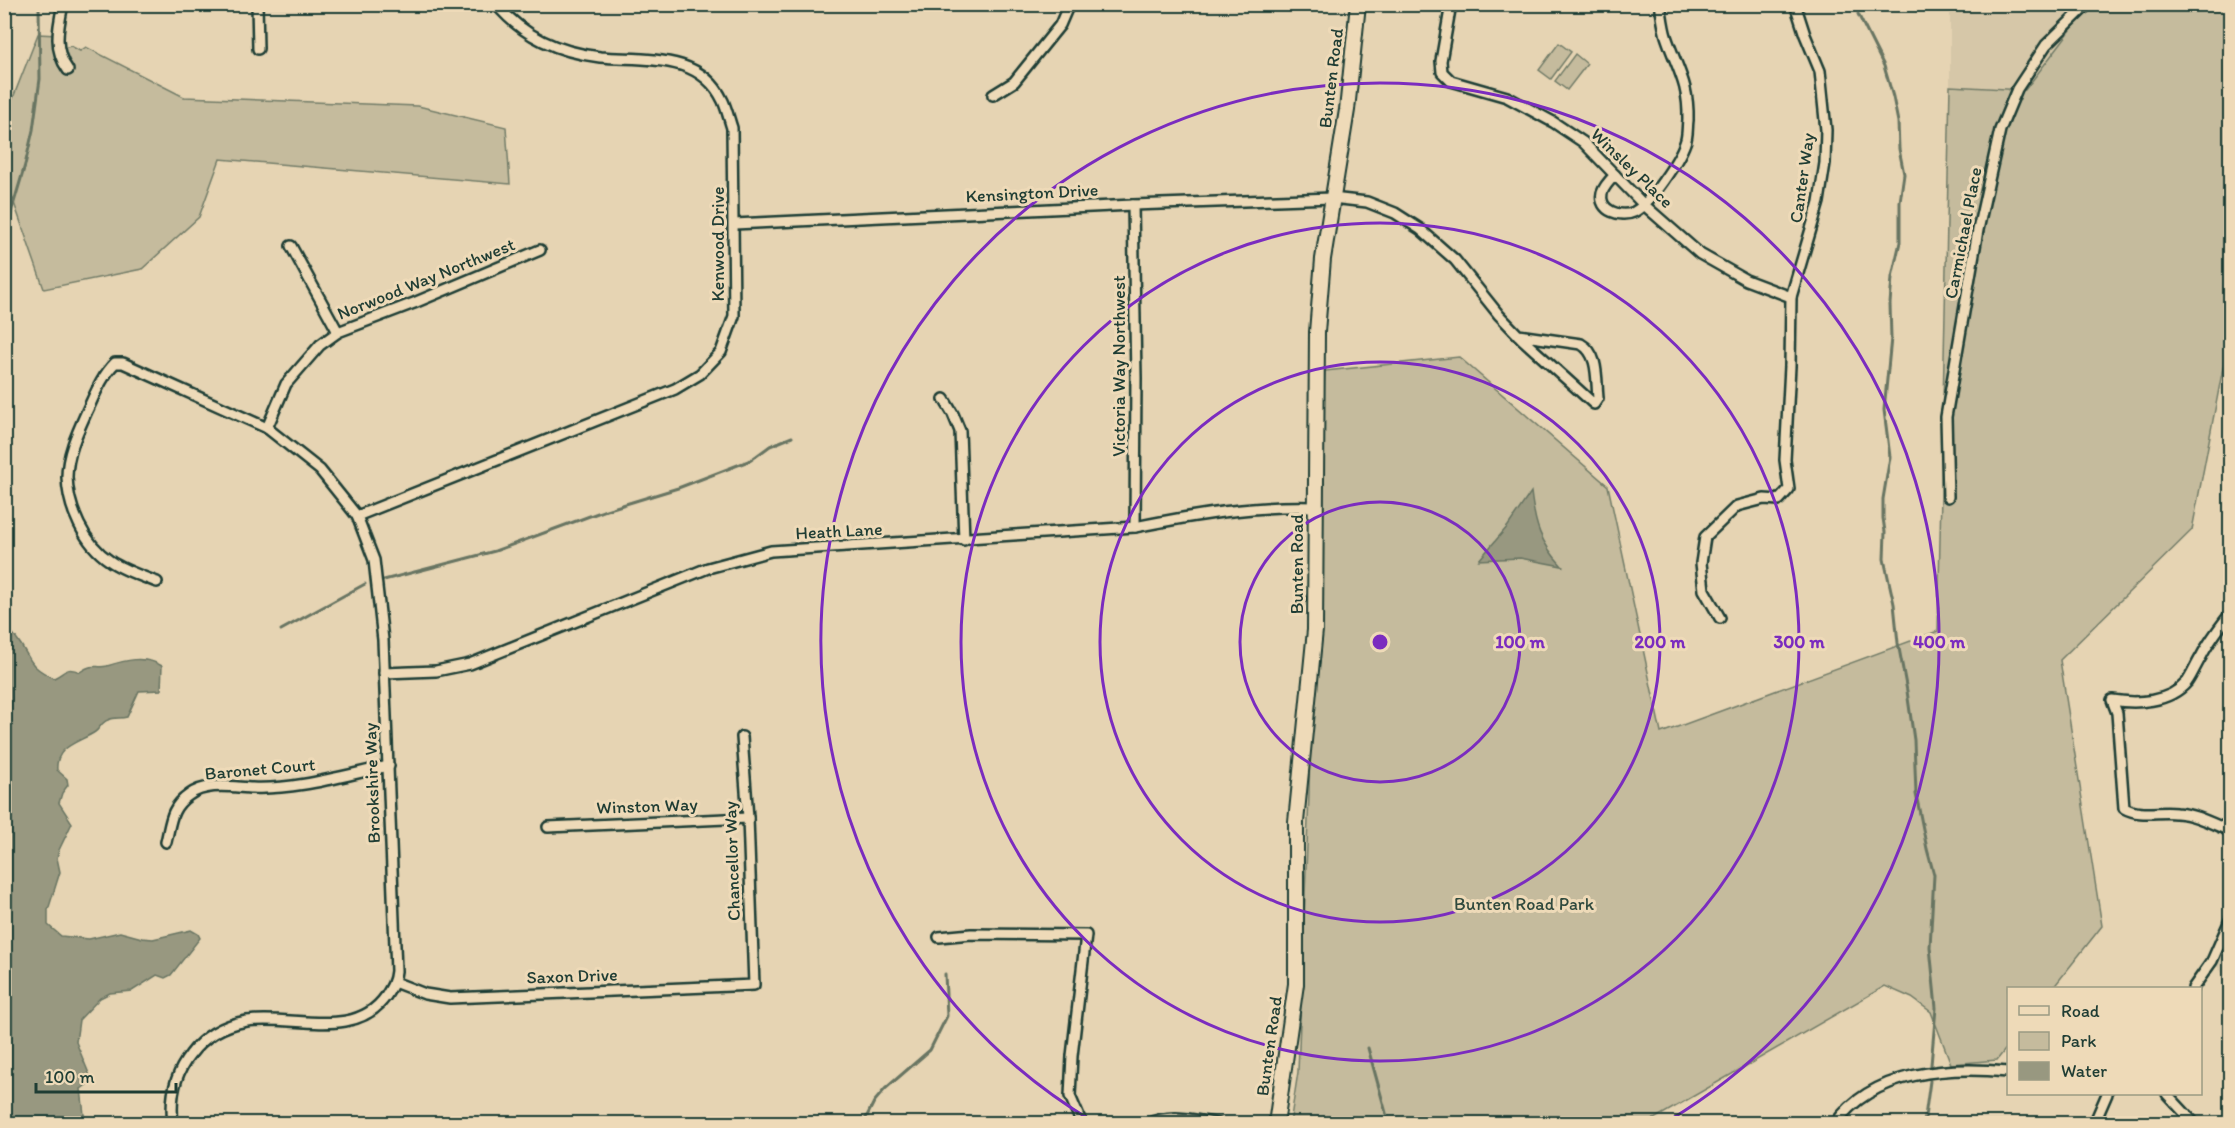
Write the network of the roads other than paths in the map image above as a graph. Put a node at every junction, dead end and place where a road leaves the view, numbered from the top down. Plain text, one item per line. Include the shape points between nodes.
1 (63, 4) edge
2 (256, 4) edge
3 (496, 4) edge
4 (1069, 4) edge
5 (1358, 4) edge
6 (1451, 4) edge
7 (1660, 4) edge
8 (1795, 4) edge
9 (2088, 4) edge
10 (258, 49) dead end
11 (68, 70) dead end
12 (993, 95) dead end
13 (1615, 175) junction
14 (1332, 198) junction
15 (1643, 204) junction
16 (1133, 205) junction
17 (734, 224) junction
18 (291, 246) dead end
19 (540, 250) dead end
20 (1791, 297) junction
21 (338, 332) junction
22 (1518, 335) junction
23 (944, 399) dead end
24 (267, 428) junction
25 (1948, 497) dead end
26 (1315, 507) junction
27 (357, 516) junction
28 (1135, 527) junction
29 (964, 540) junction
30 (157, 582) dead end
31 (2230, 614) edge
32 (1720, 618) dead end
33 (384, 674) junction
34 (742, 737) dead end
35 (389, 766) junction
36 (748, 818) junction
37 (548, 827) dead end
38 (2230, 831) edge
39 (166, 842) dead end
40 (2230, 920) edge
41 (939, 937) dead end
42 (394, 982) junction
43 (754, 985) joint
44 (2194, 987) edge
45 (2007, 1072) edge
46 (2106, 1095) edge
47 (2168, 1095) edge
48 (172, 1124) edge
49 (1082, 1124) edge
50 (1148, 1124) edge
51 (1218, 1124) edge
52 (1276, 1124) edge
53 (1835, 1124) edge
54 (2094, 1124) edge
55 (2195, 1124) edge

1 - 11 street via 57,35
2 - 10 street
3 - 17 street, Kenwood Drive via 511,22 535,38 568,51 684,65 712,86 723,100 732,128
4 - 12 street via 1060,25 1014,82
5 - 14 street, Bunten Road via 1347,110
6 - 13 street, Winsley Place via 1442,72 1451,81 1507,97 1553,122 1583,142
7 - 15 street via 1666,37 1684,79 1687,128 1685,142 1668,175
8 - 20 street, Canter Way via 1820,71 1826,130 1819,202
9 - 25 street, Carmichael Place via 2046,45 2018,89 2000,130 1978,230 1946,417
13 - 15 street, Winsley Place
13 - 15 street via 1602,194 1610,212 1623,215 1635,212
14 - 16 street, Kensington Drive
14 - 22 street, Kensington Drive via 1367,202 1420,229 1455,260
14 - 26 street, Bunten Road via 1317,333
15 - 20 street, Winsley Place via 1700,254 1746,280
16 - 17 street, Kensington Drive
16 - 28 street, Victoria Way Northwest
17 - 27 street, Kenwood Drive via 734,316 721,352 700,374 635,406
18 - 21 street
19 - 21 street, Norwood Way Northwest
20 - 32 street, Canter Way via 1785,460 1790,489 1779,500 1764,499 1737,506 1705,537 1701,563 1704,590
21 - 24 street, Norwood Way Northwest via 320,345 286,384
22 - 22 street, Kensington Drive via 1589,348 1598,398 1594,404
23 - 29 street via 960,431
24 - 27 street, Brookshire Way via 320,470
24 - 30 street, Brookshire Way via 123,363 115,363 106,371 71,452 69,497 80,527 94,548 110,562
26 - 28 street, Heath Lane via 1226,511
26 - 52 street, Bunten Road via 1315,630 1296,822 1296,984
27 - 33 street, Brookshire Way via 374,560
28 - 29 street, Heath Lane
29 - 33 street, Heath Lane via 771,551 708,568 470,664 436,671
31 - 38 street via 2216,630 2187,682 2176,691 2139,703 2112,700 2117,713 2124,808 2134,813 2178,813
33 - 35 street, Brookshire Way
34 - 36 street, Chancellor Way
35 - 39 street, Baronet Court via 307,783 255,788 216,786 191,793 174,808
35 - 42 street, Brookshire Way
36 - 37 street, Winston Way
36 - 43 street, Chancellor Way
40 - 44 street via 2212,960
41 - 49 street via 1086,935 1070,1096
42 - 43 street, Saxon Drive via 425,994 450,998
42 - 48 street via 381,1003 366,1015 343,1022 249,1021 224,1027 198,1043 180,1067 171,1103
45 - 53 street via 1935,1071 1870,1091 1841,1114
46 - 54 street
47 - 55 street
50 - 51 street via 1185,1118

